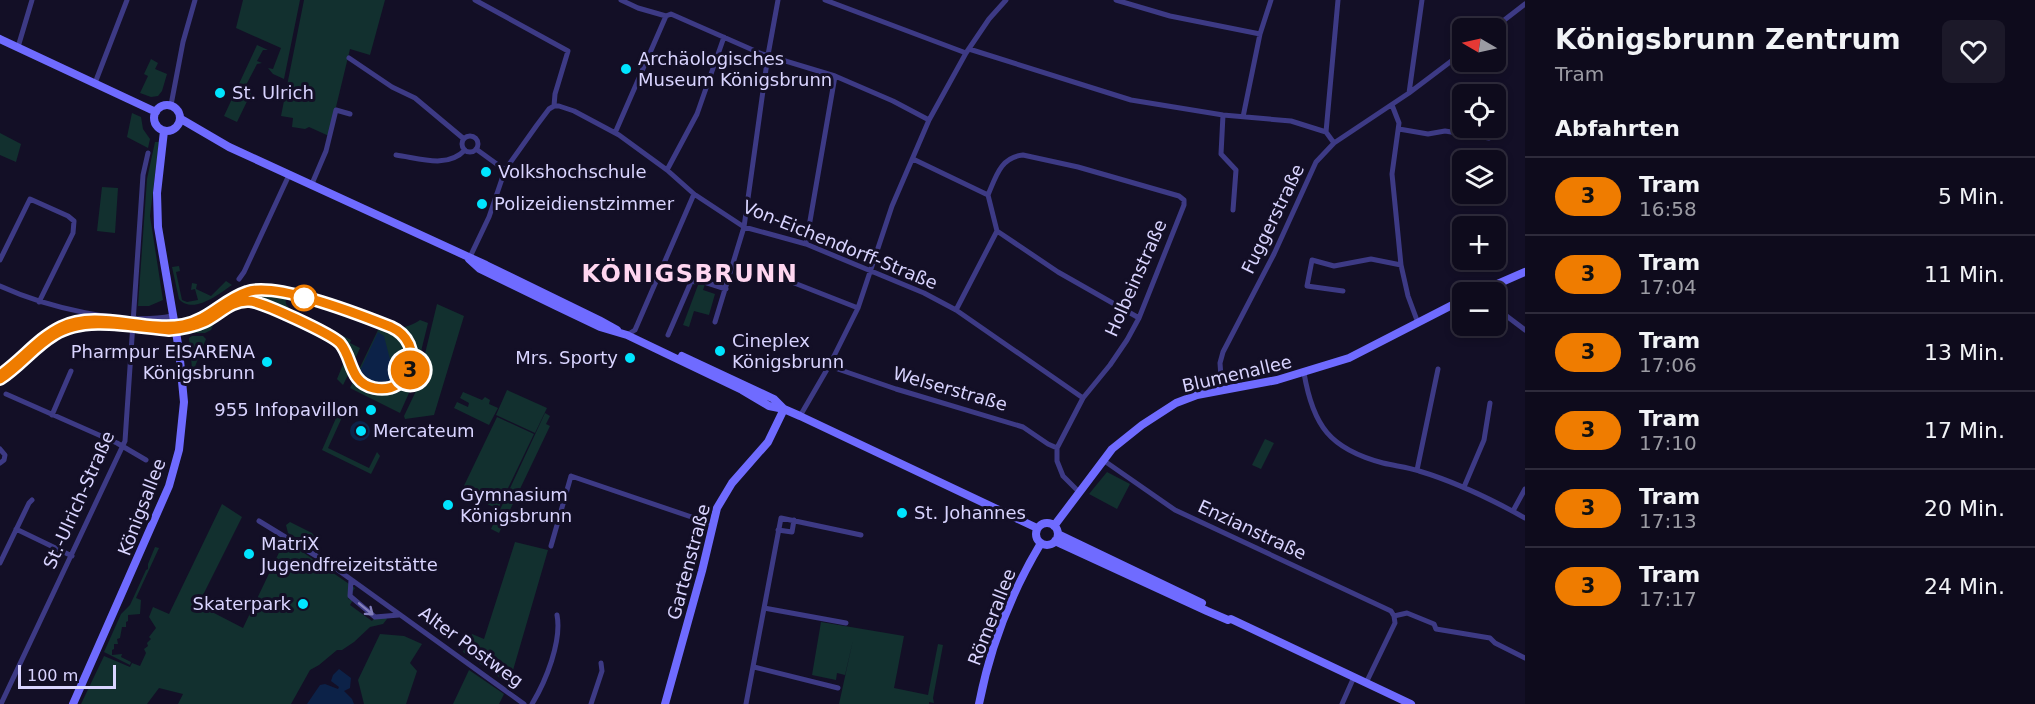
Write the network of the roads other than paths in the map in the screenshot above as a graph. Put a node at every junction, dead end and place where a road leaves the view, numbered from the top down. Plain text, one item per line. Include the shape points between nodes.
1 (32, 0) edge
2 (127, 0) edge
3 (195, 0) edge
4 (475, 0) edge
5 (621, 0) edge
6 (642, 0) edge
7 (778, 0) edge
8 (825, 0) edge
9 (1006, 0) edge
10 (1116, 0) edge
11 (1271, 0) edge
12 (1338, 0) edge
13 (1422, 0) edge
14 (1132, 2) edge
15 (1525, 4) edge
16 (638, 8) junction
17 (666, 16) junction
18 (1506, 19) edge
19 (1260, 34) junction
20 (724, 37) junction
21 (0, 39) edge
22 (18, 47) junction
23 (967, 51) junction
24 (768, 55) junction
25 (349, 58) dead end
26 (1452, 61) edge
27 (835, 76) junction
28 (95, 83) junction
29 (1409, 93) junction
30 (171, 105) junction
31 (1392, 105) junction
32 (554, 106) junction
33 (156, 112) junction
34 (350, 114) dead end
35 (1223, 115) junction
36 (1243, 117) junction
37 (180, 119) junction
38 (929, 120) junction
39 (177, 128) junction
40 (1399, 129) junction
41 (164, 131) junction
42 (1326, 132) junction
43 (1452, 132) edge
44 (615, 133) junction
45 (203, 134) junction
46 (464, 139) junction
47 (1334, 143) junction
48 (476, 149) junction
49 (465, 150) junction
50 (148, 153) dead end
51 (396, 155) dead end
52 (913, 159) junction
53 (505, 170) junction
54 (667, 170) junction
55 (289, 175) junction
56 (311, 186) junction
57 (694, 194) junction
58 (988, 195) junction
59 (1233, 210) dead end
60 (744, 227) junction
61 (998, 231) junction
62 (806, 244) junction
63 (469, 259) junction
64 (0, 260) edge
65 (1401, 265) junction
66 (870, 272) junction
67 (1525, 272) edge
68 (779, 277) dead end
69 (239, 279) dead end
70 (1503, 282) edge
71 (0, 286) edge
72 (726, 289) junction
73 (1343, 291) dead end
74 (39, 302) junction
75 (1452, 305) edge
76 (858, 308) junction
77 (956, 310) junction
78 (172, 316) junction
79 (1506, 316) edge
80 (134, 317) junction
81 (1139, 318) junction
82 (715, 322) dead end
83 (1419, 323) junction
84 (1525, 330) edge
85 (627, 335) junction
86 (668, 335) dead end
87 (830, 366) junction
88 (1438, 369) dead end
89 (71, 371) dead end
90 (1304, 373) junction
91 (1222, 391) junction
92 (6, 394) dead end
93 (1083, 398) junction
94 (1490, 404) dead end
95 (784, 409) junction
96 (52, 415) junction
97 (800, 416) junction
98 (123, 447) junction
99 (1057, 448) junction
100 (0, 449) edge
101 (146, 460) dead end
102 (1103, 460) junction
103 (0, 463) edge
104 (1417, 470) junction
105 (1464, 487) junction
106 (1525, 489) edge
107 (1079, 492) junction
108 (33, 500) dead end
109 (1513, 511) junction
110 (1525, 518) edge
111 (259, 520) dead end
112 (794, 520) junction
113 (712, 524) junction
114 (1054, 526) junction
115 (1037, 528) junction
116 (16, 529) junction
117 (778, 530) junction
118 (861, 535) dead end
119 (1057, 538) junction
120 (1041, 543) junction
121 (551, 546) dead end
122 (72, 556) junction
123 (0, 563) edge
124 (351, 580) junction
125 (764, 608) junction
126 (400, 615) junction
127 (557, 615) dead end
128 (1395, 616) junction
129 (846, 623) dead end
130 (1525, 658) edge
131 (601, 663) dead end
132 (754, 667) junction
133 (1354, 677) junction
134 (1366, 683) junction
135 (838, 688) dead end
136 (1, 704) edge
137 (74, 704) edge
138 (524, 704) edge
139 (532, 704) edge
140 (591, 704) edge
141 (665, 704) edge
142 (747, 704) edge
143 (979, 704) edge
144 (1342, 704) edge
145 (1411, 704) edge

1 - 22 street
2 - 28 street
3 - 30 street
4 - 32 street via 568,51
5 - 16 street
6 - 16 street
7 - 24 street
8 - 23 street
9 - 23 street
10 - 14 street
11 - 19 street
12 - 42 street
13 - 29 street
14 - 19 street via 1170,16
15 - 18 street
16 - 17 street
17 - 20 street via 671,14
17 - 44 street
19 - 36 street
20 - 24 street
20 - 54 street via 697,114
21 - 22 street
22 - 28 street
23 - 35 street via 1125,99
23 - 38 street
24 - 27 street
24 - 60 street
25 - 46 street via 415,98
26 - 29 street, Fuggerstraße
27 - 38 street
27 - 62 street
28 - 33 street
29 - 31 street, Fuggerstraße
30 - 33 street
30 - 37 street via 178,110
31 - 40 street
31 - 47 street, Fuggerstraße
32 - 44 street, Von-Eichendorff-Straße via 574,111
32 - 53 street
33 - 41 street via 156,124
34 - 56 street via 336,110 326,151
35 - 36 street
35 - 59 street via 1221,154 1236,170
36 - 42 street via 1291,121
37 - 39 street
37 - 45 street
38 - 52 street
39 - 41 street
39 - 45 street
40 - 43 street via 1428,134
40 - 65 street via 1392,174
41 - 78 street, Königsallee via 157,209
42 - 47 street
44 - 54 street, Von-Eichendorff-Straße
45 - 55 street
46 - 48 street via 475,138
46 - 49 street
47 - 91 street, Fuggerstraße via 1311,171 1274,254 1223,352
48 - 49 street
48 - 53 street
49 - 51 street via 457,158 445,161
50 - 80 street, St.-Ulrich-Straße via 143,175
52 - 58 street
52 - 66 street
53 - 63 street
54 - 57 street, Von-Eichendorff-Straße
55 - 56 street
55 - 69 street
56 - 63 street
57 - 60 street, Von-Eichendorff-Straße
57 - 85 street via 635,330
58 - 61 street
58 - 81 street, Holbeinstraße via 1004,163 1023,155 1078,167 1184,200
60 - 62 street, Von-Eichendorff-Straße
60 - 72 street
61 - 77 street
61 - 81 street via 1058,272
62 - 66 street, Von-Eichendorff-Straße
63 - 85 street
64 - 74 street via 30,199 74,221 72,235
65 - 73 street via 1371,259 1334,266 1312,260 1307,286
65 - 83 street
66 - 76 street
66 - 77 street, Von-Eichendorff-Straße
67 - 70 street
68 - 76 street
71 - 74 street
72 - 82 street
72 - 86 street via 696,279 689,284
74 - 80 street via 87,313
75 - 83 street, Blumenallee
76 - 87 street
77 - 93 street, Von-Eichendorff-Straße
78 - 80 street
78 - 137 street, Königsallee via 184,402 179,450 169,486
79 - 84 street
80 - 98 street, St.-Ulrich-Straße
81 - 93 street, Holbeinstraße via 1118,354
83 - 90 street, Blumenallee via 1348,358
85 - 95 street via 640,336 763,399 774,399
87 - 97 street
87 - 99 street, Welserstraße via 1023,427
88 - 104 street
89 - 96 street
90 - 91 street, Blumenallee
90 - 104 street via 1315,417 1331,439 1374,461
91 - 102 street, Blumenallee via 1176,404 1130,433
92 - 96 street
93 - 99 street, Holbeinstraße
94 - 105 street via 1484,440
95 - 97 street
95 - 113 street, Gartenstraße via 768,442 723,495
96 - 98 street
97 - 115 street
98 - 101 street
98 - 122 street, St.-Ulrich-Straße
99 - 107 street via 1062,473
100 - 103 street via 5,457
102 - 107 street, Blumenallee
102 - 128 street, Enzianstraße via 1175,510 1380,605
104 - 105 street
105 - 109 street
106 - 109 street
107 - 114 street, Blumenallee
108 - 116 street
109 - 110 street
111 - 124 street, Alter Postweg
112 - 117 street via 781,518
112 - 117 street via 792,532
112 - 118 street
113 - 121 street via 571,477
113 - 141 street, Gartenstraße
114 - 115 street via 1045,523
114 - 119 street
115 - 120 street
116 - 122 street
116 - 123 street
117 - 125 street
119 - 120 street via 1047,545
119 - 133 street
120 - 143 street, Römerallee via 1003,619
122 - 136 street, St.-Ulrich-Straße
124 - 126 street, Alter Postweg
124 -> 126 street, Alter Postweg via 350,596 375,617
125 - 129 street
125 - 132 street
126 - 138 street, Alter Postweg
127 - 139 street, Alter Postweg via 560,627 555,647
128 - 130 street, Enzianstraße via 1407,613 1434,624 1436,629 1490,638
128 - 134 street
131 - 140 street
132 - 135 street
132 - 142 street
133 - 134 street
133 - 144 street
134 - 145 street

